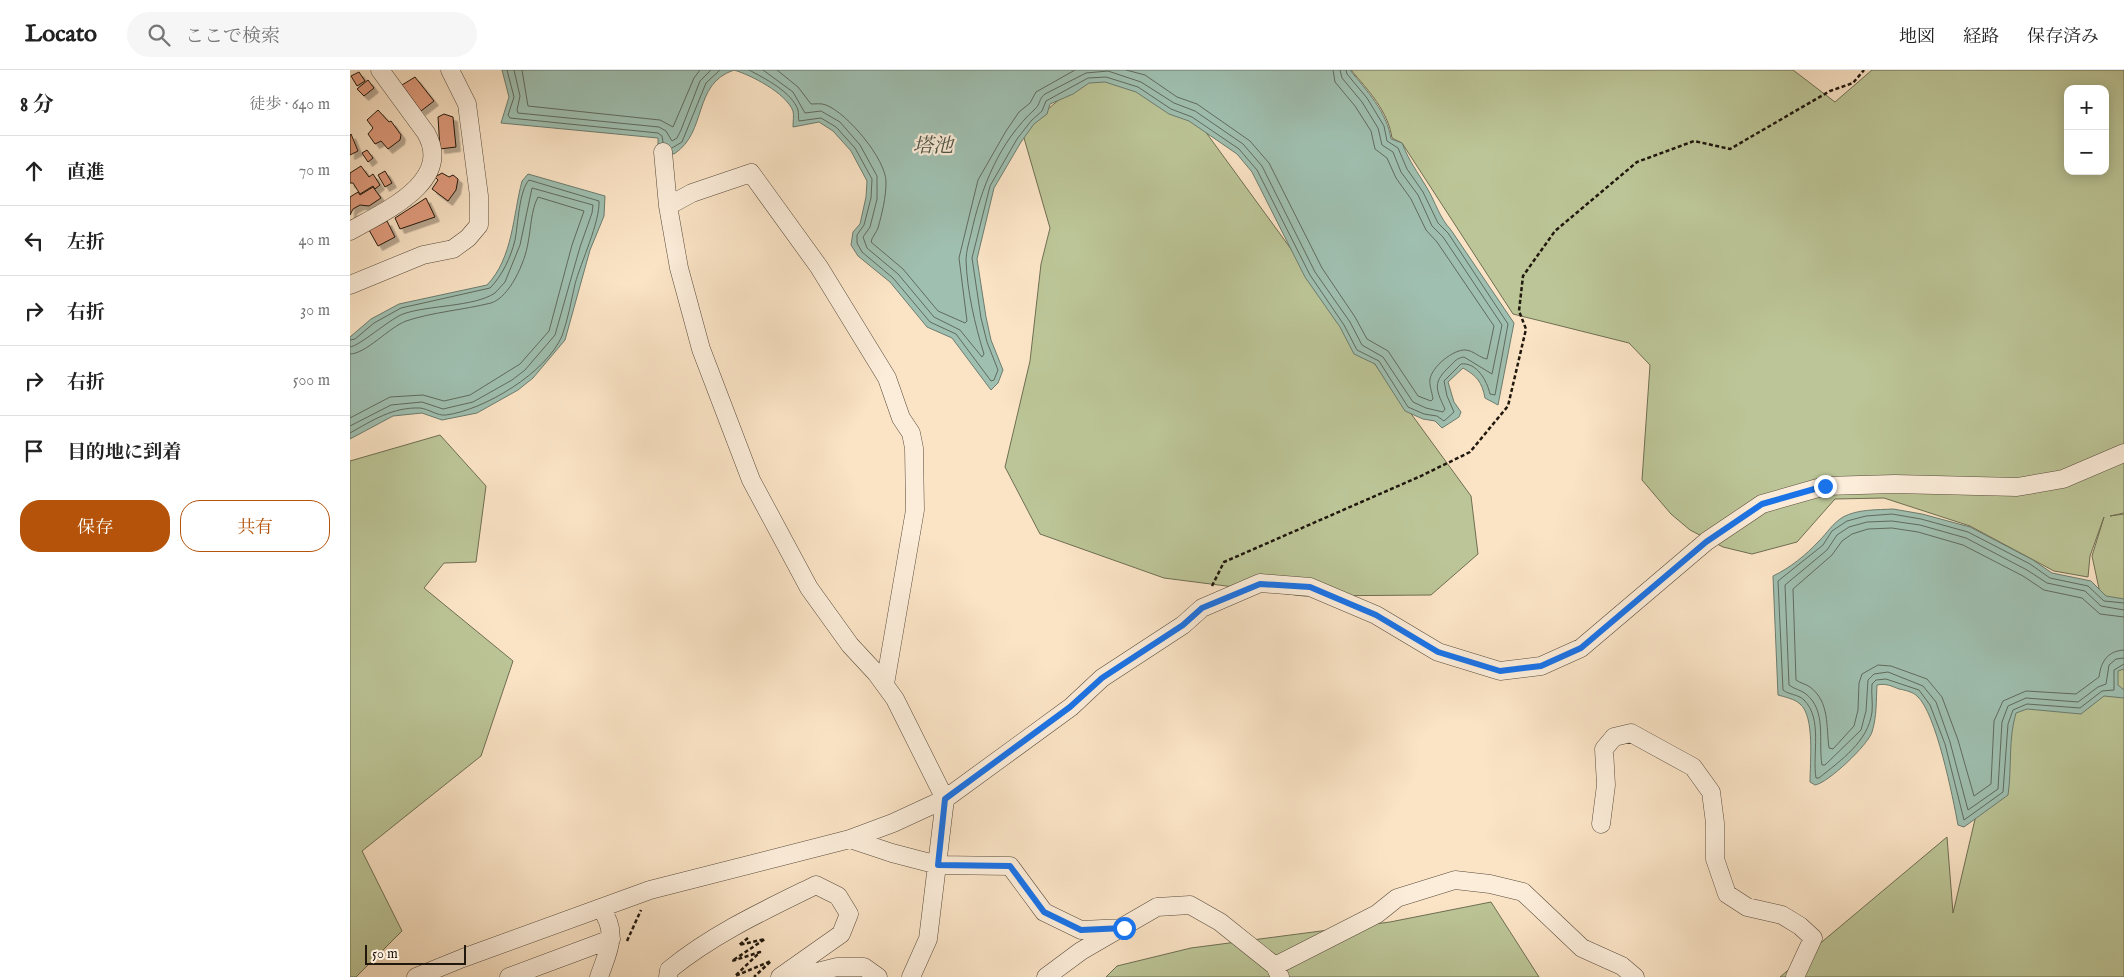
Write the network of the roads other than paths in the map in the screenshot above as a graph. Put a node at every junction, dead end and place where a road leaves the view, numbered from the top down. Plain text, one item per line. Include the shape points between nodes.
1 (380, 70) edge
2 (450, 70) edge
3 (663, 152) dead end
4 (668, 206) junction
5 (350, 231) edge
6 (350, 285) edge
7 (2124, 453) edge
8 (885, 684) junction
9 (945, 799) junction
10 (1601, 824) dead end
11 (850, 839) junction
12 (938, 865) junction
13 (601, 909) junction
14 (1124, 928) junction
15 (619, 940) junction
16 (1277, 971) edge
17 (666, 975) edge
18 (416, 977) edge
19 (508, 977) edge
20 (599, 977) edge
21 (780, 977) edge
22 (797, 977) edge
23 (878, 977) edge
24 (911, 977) edge
25 (1046, 977) edge
26 (1635, 977) edge
27 (1795, 977) edge

1 - 5 street via 426,133 433,155 430,169 422,182 407,196
2 - 6 street via 466,104 479,196 479,225 453,249 423,255
3 - 4 street
4 - 8 street via 679,268 701,349 751,480 809,588 850,645
4 - 8 street via 692,193 751,173 819,267 887,378 912,440 915,510
7 - 9 street via 2063,479 2016,487 1825,486 1762,504 1706,542 1581,648 1541,666 1500,671 1438,652 1376,615 1310,587 1260,584 1202,608 1183,625 1102,678 1070,707
8 - 9 street via 903,713
9 - 11 street via 893,824
9 - 12 street
10 - 27 street via 1606,785 1604,749 1614,736 1630,733 1693,767 1711,792 1715,859 1728,894 1747,907 1782,915 1813,938
11 - 12 street
11 - 13 street via 650,890
12 - 14 street via 1010,866 1044,912 1081,930
12 - 24 street via 928,939
13 - 15 street
13 - 18 street
14 - 16 street via 1157,907 1190,905 1220,922
14 - 25 street via 1081,951
15 - 19 street
15 - 20 street
16 - 26 street via 1377,914 1397,898 1455,880 1523,892 1582,948 1622,966
17 - 21 street via 690,952 816,885 838,896 849,914 841,934
22 - 23 street via 837,967 864,968

